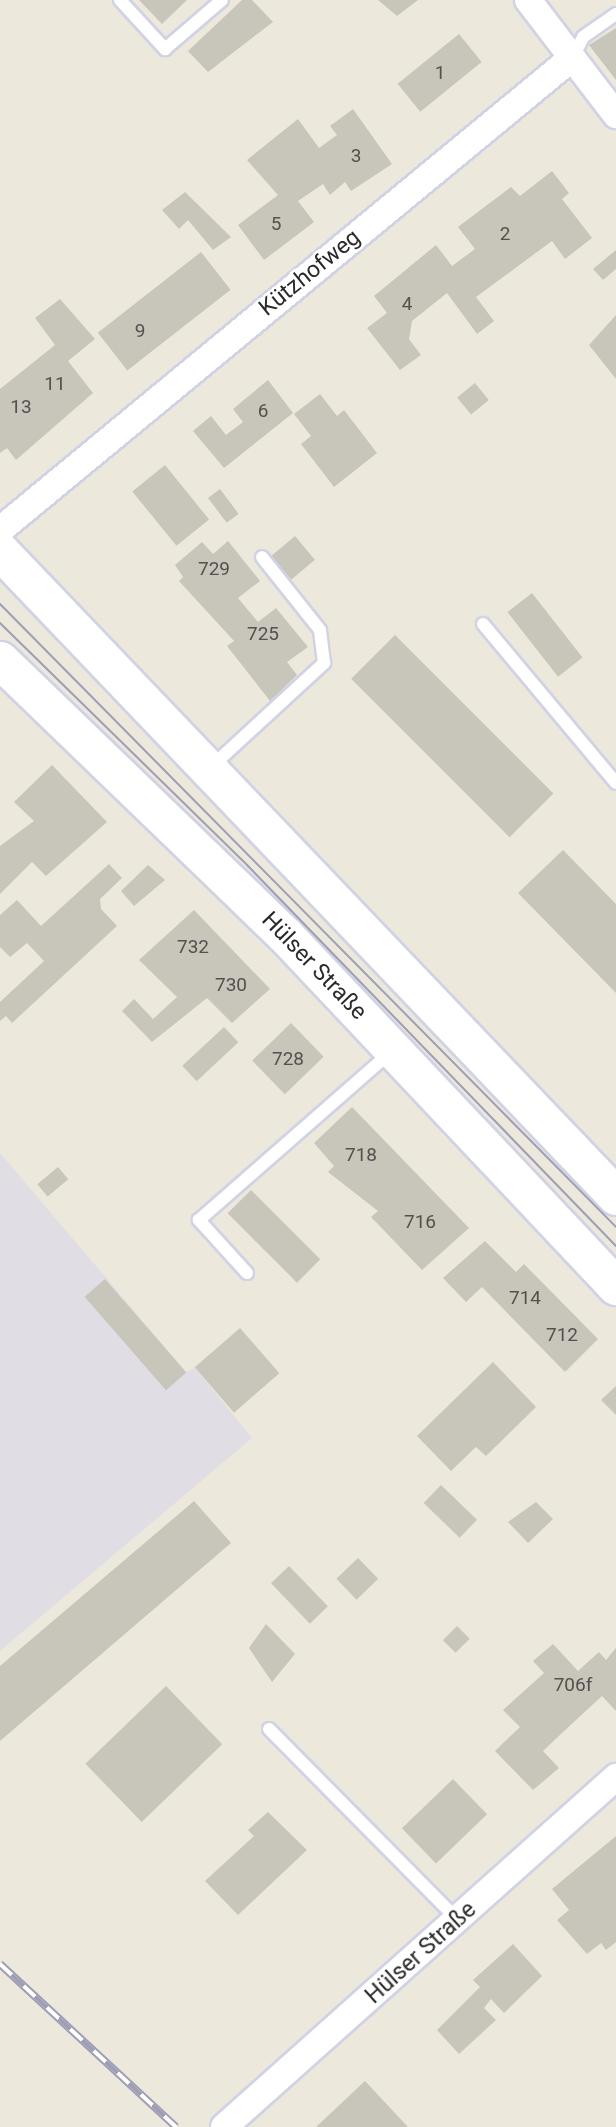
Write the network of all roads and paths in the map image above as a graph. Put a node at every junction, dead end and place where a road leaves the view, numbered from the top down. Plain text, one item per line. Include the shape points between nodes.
1 (120, 0) edge
2 (222, 0) edge
3 (528, 0) edge
4 (616, 14) edge
5 (572, 58) junction
6 (616, 115) edge
7 (0, 530) edge
8 (0, 551) edge
9 (262, 557) dead end
10 (483, 624) dead end
11 (0, 660) edge
12 (208, 770) junction
13 (616, 783) edge
14 (394, 1049) junction
15 (616, 1196) edge
16 (247, 1273) dead end
17 (616, 1286) edge
18 (269, 1729) dead end
19 (616, 1777) edge
20 (458, 1920) junction
21 (224, 2127) edge

1 - 2 lane via 165,49
3 - 5 street
4 - 5 lane, Kützhofweg via 583,37
5 - 6 street
5 - 7 street, Kützhofweg
8 - 12 street
9 - 12 lane via 320,630 324,663
10 - 13 lane
11 - 14 street, Hülser Straße
12 - 15 street
14 - 16 lane via 199,1220
14 - 17 street, Hülser Straße
18 - 20 lane
19 - 20 street, Hülser Straße
20 - 21 street, Hülser Straße

